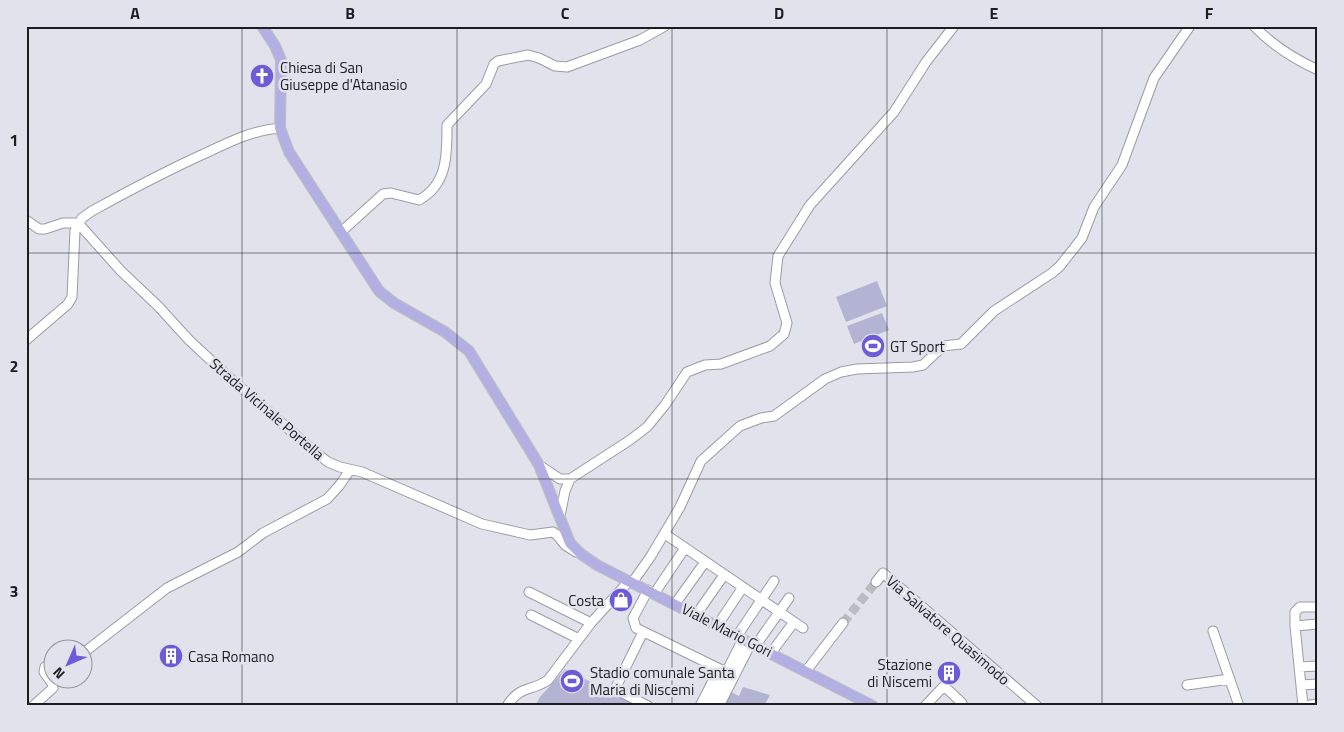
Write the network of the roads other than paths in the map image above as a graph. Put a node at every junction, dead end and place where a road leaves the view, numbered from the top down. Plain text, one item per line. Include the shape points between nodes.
1 (262, 26) edge
2 (665, 26) edge
3 (954, 26) edge
4 (1190, 26) edge
5 (1254, 26) edge
6 (1318, 70) edge
7 (280, 128) junction
8 (26, 220) edge
9 (78, 223) junction
10 (341, 232) junction
11 (26, 340) edge
12 (539, 465) junction
13 (350, 470) junction
14 (570, 479) junction
15 (560, 516) junction
16 (665, 534) junction
17 (685, 548) junction
18 (581, 554) junction
19 (705, 562) junction
20 (724, 575) junction
21 (774, 581) dead end
22 (631, 582) junction
23 (876, 582) dead end
24 (743, 587) junction
25 (529, 592) dead end
26 (651, 592) junction
27 (789, 598) dead end
28 (761, 600) junction
29 (675, 604) junction
30 (1318, 607) edge
31 (779, 612) junction
32 (531, 615) dead end
33 (696, 615) junction
34 (590, 622) junction
35 (794, 622) junction
36 (843, 623) tunnel mouth
37 (1318, 624) edge
38 (717, 626) junction
39 (1295, 626) junction
40 (803, 628) dead end
41 (643, 632) junction
42 (1213, 632) dead end
43 (579, 639) junction
44 (747, 641) junction
45 (92, 646) edge
46 (771, 653) junction
47 (1318, 666) edge
48 (1299, 667) junction
49 (723, 670) junction
50 (806, 671) junction
51 (1230, 679) junction
52 (1318, 684) edge
53 (1187, 685) dead end
54 (1301, 685) junction
55 (51, 690) edge
56 (962, 703) dead end
57 (1318, 704) edge
58 (33, 706) edge
59 (507, 706) edge
60 (648, 706) edge
61 (700, 706) edge
62 (710, 706) edge
63 (719, 706) edge
64 (873, 706) edge
65 (925, 706) edge
66 (1037, 706) edge
67 (1238, 706) edge
68 (1303, 706) edge

1 - 7 main road via 281,60
2 - 10 street via 640,40 567,67 555,66 528,55 494,64 486,84 447,125 446,161 429,194 419,200 383,194
3 - 14 street via 894,112 810,205 778,256 775,283 787,323 784,334 770,346 687,372 647,427
4 - 16 street via 1154,78 1122,165 1094,207 1082,238 1060,266 994,311 961,344 943,346 923,365 841,372 825,379 774,416 740,426 701,461
5 - 6 street via 1267,40
7 - 9 street via 247,134 162,172 92,211
7 - 10 main road via 289,152
8 - 9 street via 39,229
9 - 11 street via 72,297
9 - 13 street, Strada Vicinale Portella via 121,271 232,380 314,452 328,462
10 - 12 main road via 379,291 469,351
12 - 14 street via 560,479
12 - 15 main road
13 - 18 street, Strada Vicinale Portella via 362,472 482,524 530,535 553,532 565,545
13 - 45 street via 327,499 263,533 238,552 167,588
14 - 15 street
15 - 18 main road via 570,543
16 - 17 street
16 - 22 street
17 - 19 street
17 - 26 street
18 - 22 main road, Viale Mario Gori
19 - 20 street
19 - 29 street
20 - 24 street
20 - 33 street
21 - 28 street
22 - 26 main road, Viale Mario Gori
22 - 34 street
23 - 66 street, Via Salvatore Quasimodo via 883,573
24 - 28 street
24 - 38 street
25 - 34 street
26 - 29 main road, Viale Mario Gori
26 - 41 street via 633,618 636,628
27 - 31 street
28 - 31 street
28 - 44 street
29 - 33 main road, Viale Mario Gori
30 - 39 street via 1297,609
31 - 35 street
31 - 44 street
32 - 43 street
33 - 38 main road, Viale Mario Gori
34 - 43 street
35 - 40 street
35 - 46 street
36 - 50 street
37 - 39 street
38 - 44 main road, Viale Mario Gori
39 - 48 street
41 - 49 street
41 - 60 street via 614,689
42 - 51 street
43 - 59 street via 548,680 520,691
44 - 46 main road, Viale Mario Gori
44 - 49 street
44 - 63 street
46 - 50 main road, Viale Mario Gori
47 - 48 street
48 - 54 street
49 - 61 street
49 - 62 street
50 - 64 main road, Viale Mario Gori
51 - 53 street
51 - 67 street
52 - 54 street
54 - 68 street
55 - 58 street
56 - 65 street via 944,686
57 - 68 street

